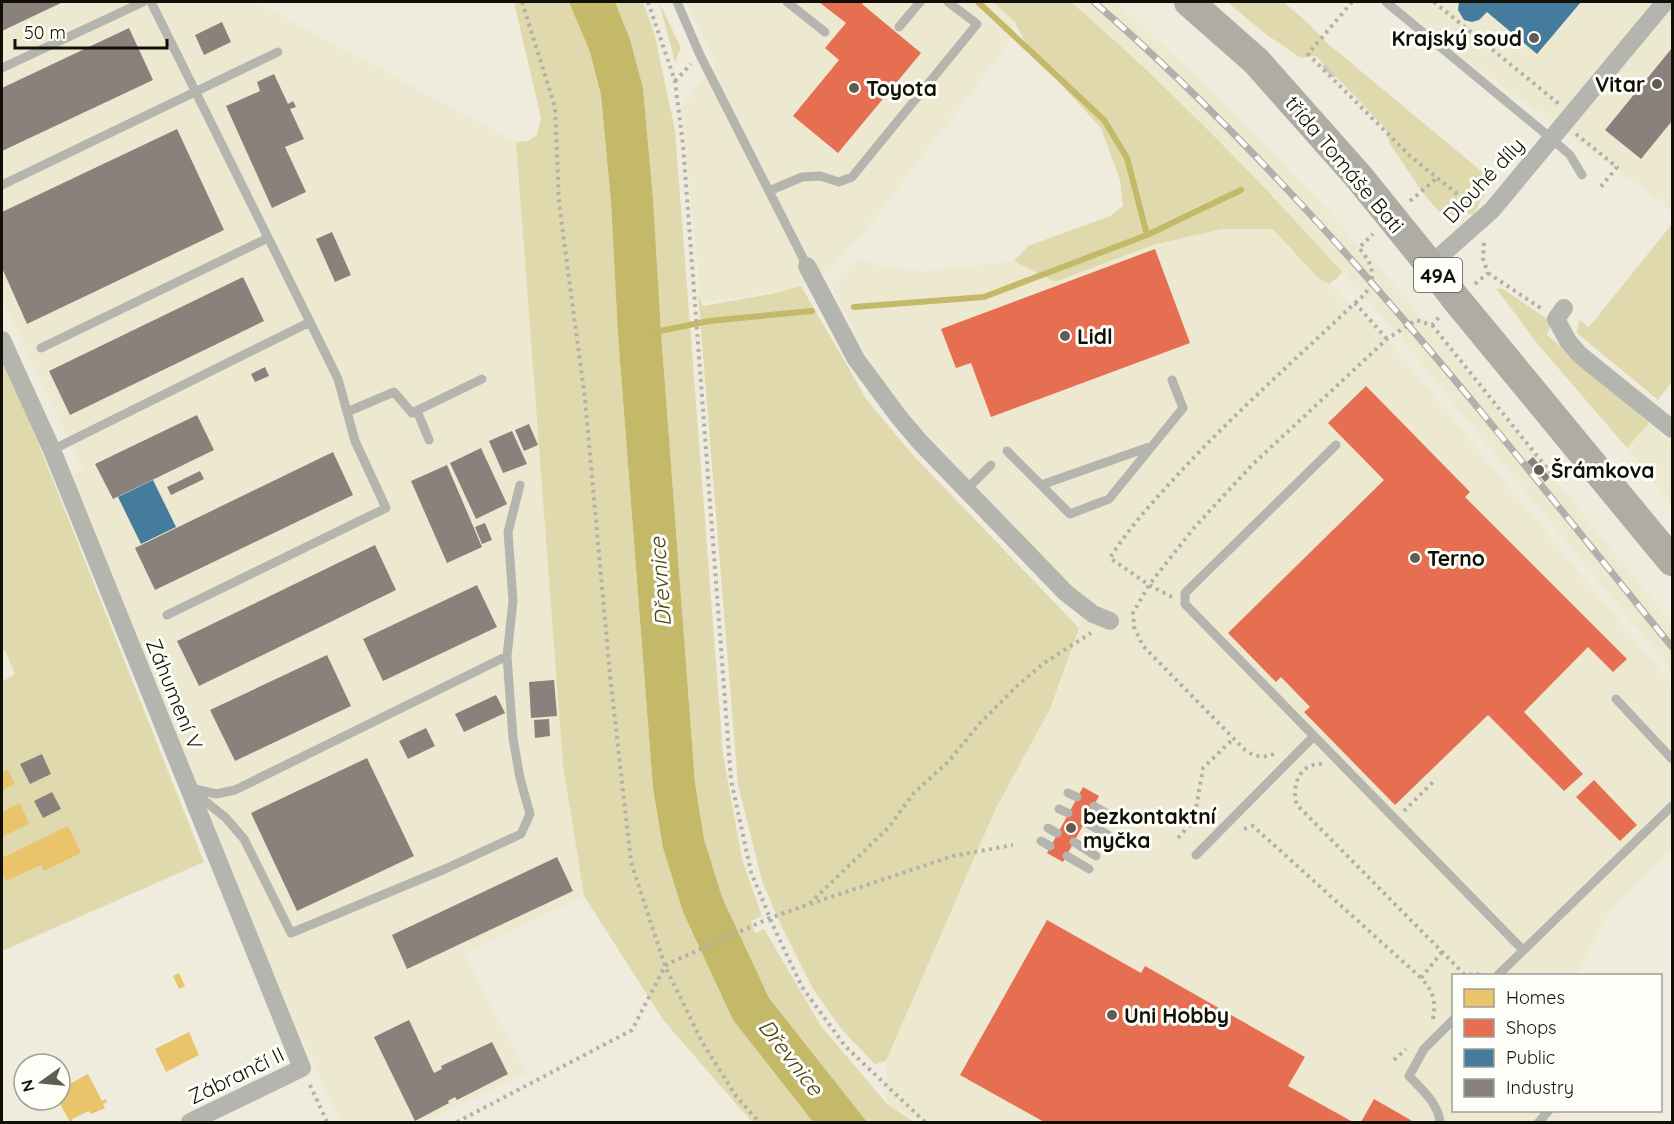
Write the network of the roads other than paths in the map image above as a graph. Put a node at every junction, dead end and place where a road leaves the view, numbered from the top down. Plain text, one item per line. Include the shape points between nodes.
1 (143, 2) edge
2 (152, 2) edge
3 (677, 2) edge
4 (788, 2) edge
5 (920, 2) edge
6 (948, 2) edge
7 (1189, 2) edge
8 (1386, 2) edge
9 (1665, 2) edge
10 (899, 27) dead end
11 (825, 32) dead end
12 (278, 52) dead end
13 (2, 68) edge
14 (196, 92) junction
15 (1552, 139) junction
16 (1582, 175) dead end
17 (2, 185) edge
18 (769, 191) junction
19 (268, 238) junction
20 (1430, 265) junction
21 (807, 266) joint
22 (1560, 314) road end
23 (310, 322) junction
24 (2, 340) edge
25 (41, 348) dead end
26 (482, 380) dead end
27 (1172, 380) dead end
28 (417, 411) junction
29 (347, 412) junction
30 (1672, 429) edge
31 (429, 440) dead end
32 (1336, 445) dead end
33 (1152, 446) junction
34 (52, 450) junction
35 (1007, 451) dead end
36 (992, 465) dead end
37 (520, 485) dead end
38 (1041, 485) junction
39 (966, 490) junction
40 (1672, 561) edge
41 (168, 615) dead end
42 (1110, 621) road end
43 (507, 656) junction
44 (1616, 699) dead end
45 (1314, 736) junction
46 (1672, 759) edge
47 (189, 788) junction
48 (1068, 793) dead end
49 (1077, 797) dead end
50 (1094, 806) dead end
51 (1672, 806) edge
52 (1116, 819) dead end
53 (1085, 822) dead end
54 (1108, 835) dead end
55 (1074, 843) dead end
56 (1196, 855) dead end
57 (1067, 856) dead end
58 (1096, 856) dead end
59 (1089, 869) dead end
60 (1523, 950) junction
61 (1498, 974) edge
62 (1452, 1020) edge
63 (302, 1068) joint
64 (190, 1122) edge
65 (1440, 1122) edge

1 - 13 lane
2 - 14 lane
3 - 18 lane
4 - 11 lane
5 - 10 lane
6 - 18 lane via 977,24 852,177 839,182 820,176 802,177
7 - 20 main road, třída Tomáše Bati / 49A via 1256,61
8 - 15 lane
9 - 15 street, Dlouhé díly
12 - 14 lane
14 - 17 lane
14 - 19 lane
15 - 16 lane via 1570,155
15 - 20 street, Dlouhé díly via 1492,210
18 - 21 lane
19 - 23 lane
19 - 25 lane
20 - 40 main road, třída Tomáše Bati / 49A
21 - 39 street via 856,359 920,442
22 - 30 street via 1568,341 1580,355
23 - 29 lane via 338,379
23 - 34 lane
24 - 34 street, Záhumení V
26 - 28 lane
27 - 33 lane via 1183,408
28 - 29 lane via 412,412 394,392
28 - 31 lane
29 - 41 lane via 355,441 386,508
32 - 45 lane via 1185,593 1184,599 1214,635
33 - 38 lane
33 - 38 lane via 1109,499 1070,514
34 - 47 street, Záhumení V
35 - 38 lane
36 - 39 lane
37 - 43 lane via 508,532 513,601
39 - 42 street via 1066,593 1088,611
43 - 47 lane via 235,790 216,794
43 - 47 lane via 513,738 530,814 521,834 291,933 244,839 226,818
44 - 46 lane
45 - 56 lane
45 - 60 lane
47 - 63 street, Záhumení V
48 - 49 lane
50 - 52 lane
51 - 60 lane
53 - 54 lane
55 - 58 lane
57 - 59 lane
60 - 61 lane
62 - 65 lane via 1424,1049 1409,1076 1429,1097 1439,1112
63 - 64 street, Zábrančí II

